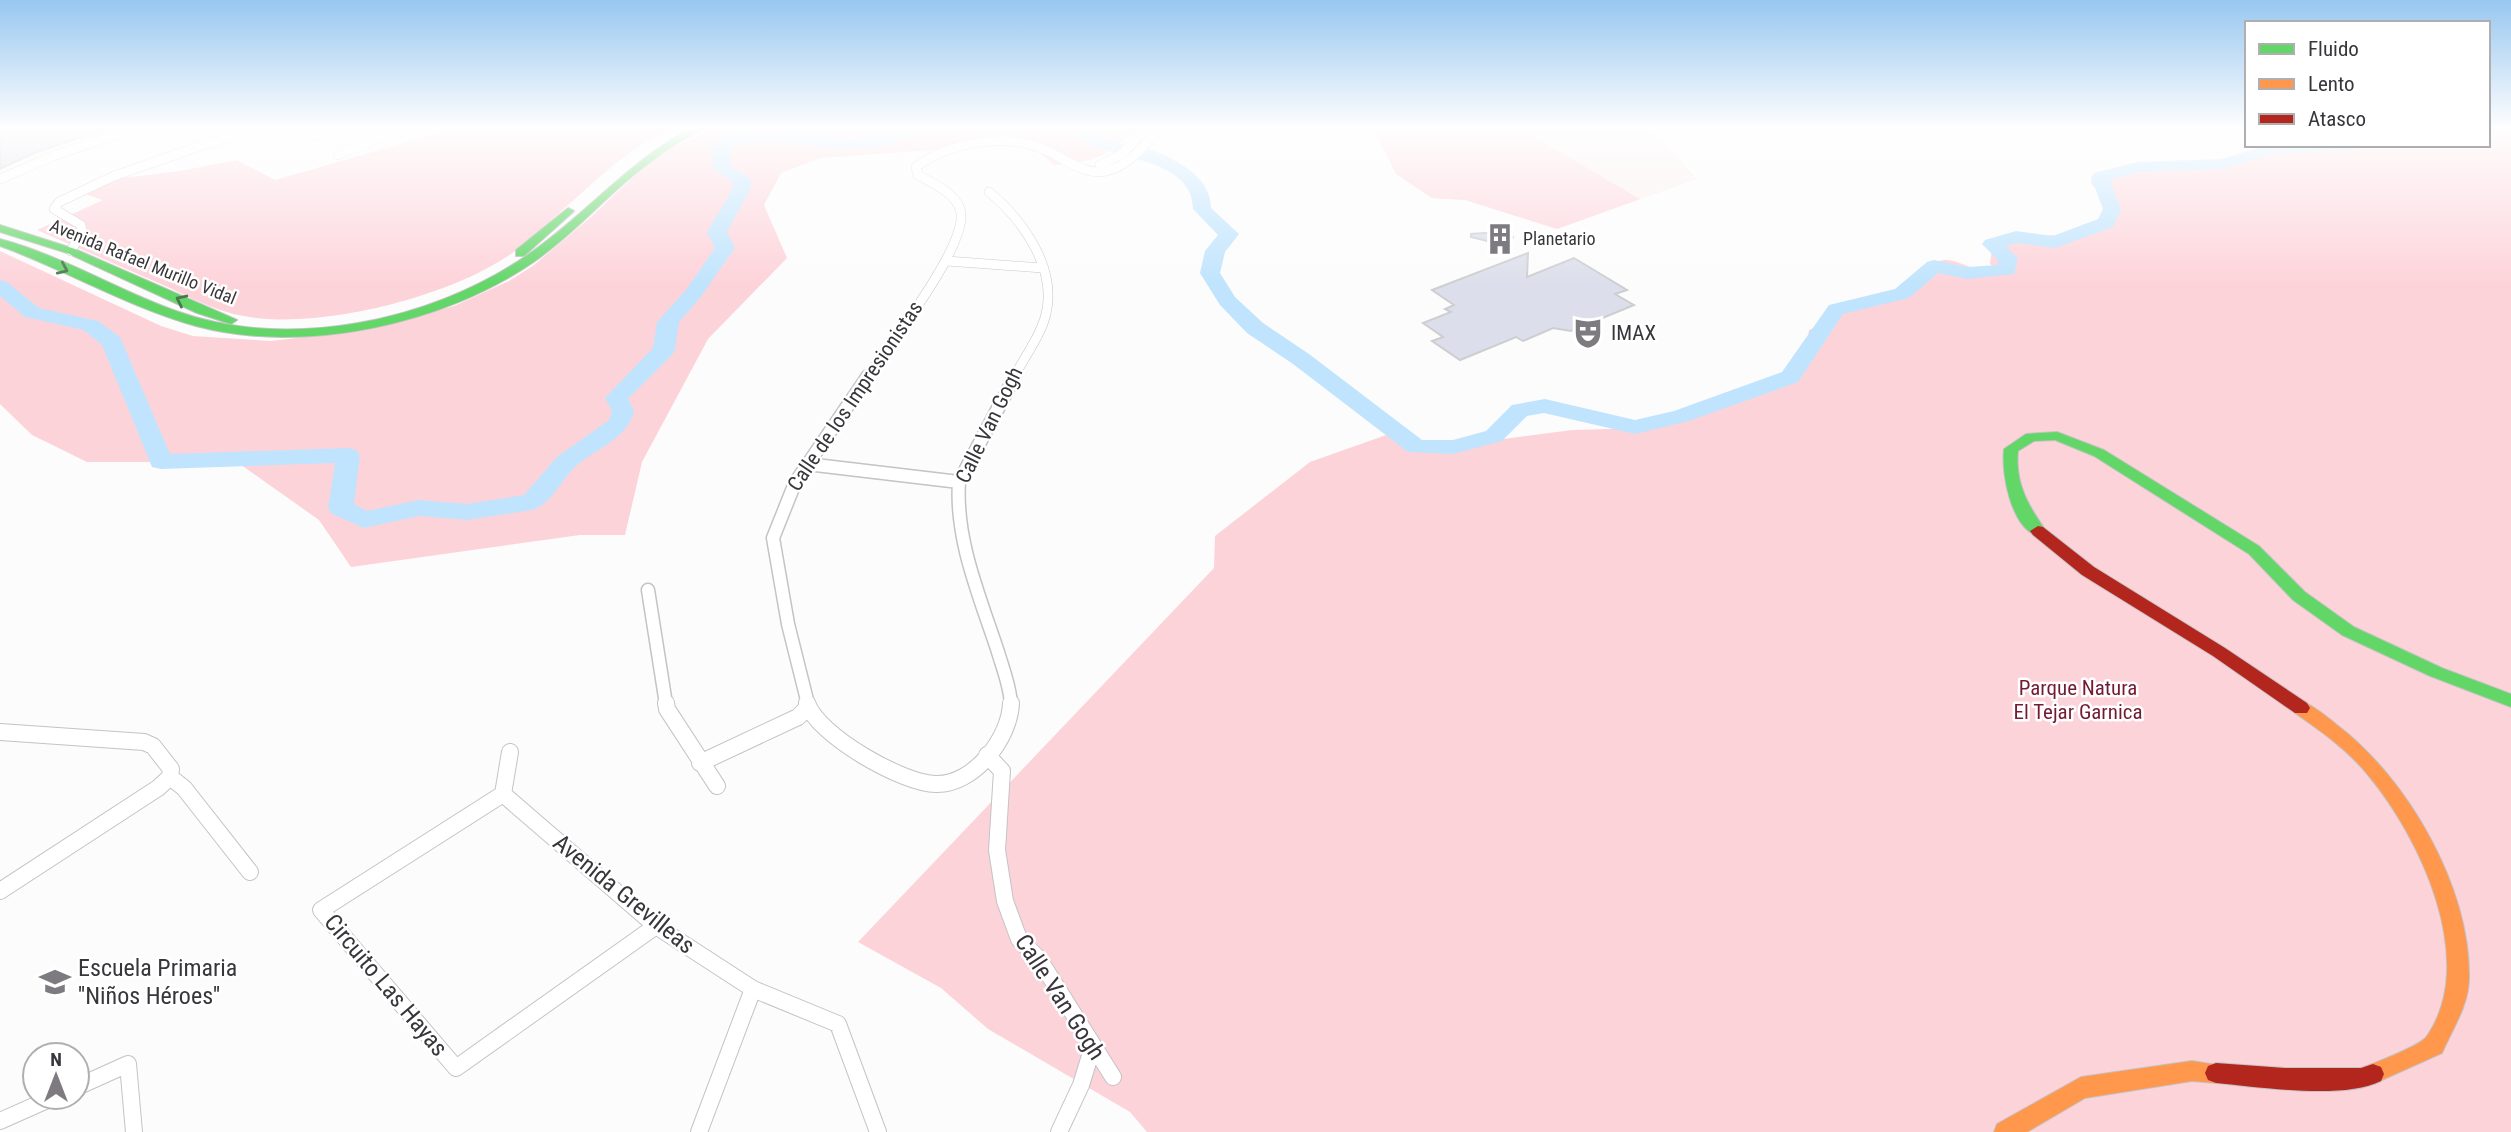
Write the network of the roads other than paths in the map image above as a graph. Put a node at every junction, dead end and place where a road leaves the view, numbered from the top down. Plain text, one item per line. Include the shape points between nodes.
1 (106, 180) edge
2 (603, 180) edge
3 (619, 180) edge
4 (925, 180) edge
5 (989, 192) dead end
6 (0, 228) edge
7 (0, 242) edge
8 (71, 251) junction
9 (947, 261) junction
10 (1042, 268) junction
11 (807, 464) junction
12 (958, 482) junction
13 (648, 590) dead end
14 (2511, 701) edge
15 (808, 708) junction
16 (0, 732) edge
17 (510, 752) dead end
18 (987, 755) junction
19 (700, 763) junction
20 (170, 776) junction
21 (717, 786) dead end
22 (503, 794) junction
23 (250, 872) dead end
24 (0, 891) edge
25 (656, 926) junction
26 (753, 989) junction
27 (1093, 1046) junction
28 (1114, 1077) dead end
29 (91, 1081) edge
30 (22, 1111) edge
31 (0, 1121) edge
32 (134, 1132) edge
33 (699, 1132) edge
34 (878, 1132) edge
35 (1059, 1132) edge
36 (2005, 1132) edge

1 - 8 street via 59,202 54,209 81,225
2 -> 8 main road, Avenida Rafael Murillo Vidal via 514,258 466,284 376,314 302,324 242,323 201,310
7 -> 3 main road, Avenida Rafael Murillo Vidal via 110,290 204,324 261,331 337,327 411,312 507,274 547,246
4 - 9 street, Calle de los Impresionistas via 950,193 962,215 960,235
5 - 10 street, Calle Van Gogh via 1009,207 1021,224
6 - 8 main road, Avenida Rafael Murillo Vidal
9 - 10 street
9 - 11 street, Calle de los Impresionistas
10 - 12 street, Calle Van Gogh via 1049,291 1045,317
11 - 12 street
11 - 15 street, Calle de los Impresionistas via 784,501 772,542
12 - 18 street, Calle Van Gogh via 959,525 1006,676 1011,709 1000,740
13 - 19 street via 667,709
14 - 36 main road via 2436,673 2348,631 2299,596 2254,550 2099,453 2057,436 2031,437 2011,449 2007,465 2014,495 2040,533 2096,577 2305,710 2354,749 2395,794 2439,881 2456,934 2459,983 2434,1046 2363,1079 2286,1079 2192,1071 2081,1088
15 - 18 street, Calle Van Gogh via 845,744 881,765 923,781 948,784
15 - 19 street
16 - 20 street via 144,742 153,746 171,769
17 - 22 street
18 - 27 street, Calle Van Gogh via 1002,771 997,850 1005,901 1019,939 1039,959
19 - 21 street
20 - 23 street
20 - 24 street
22 - 25 street, Avenida Grevilleas
22 - 25 street, Circuito Las Hayas via 321,910 456,1068
25 - 26 street, Avenida Grevilleas
26 - 33 street
26 - 34 street, Avenida Grevilleas via 838,1024
27 - 28 street, Calle Van Gogh
27 - 35 street
29 - 32 street via 128,1064
30 - 31 street

